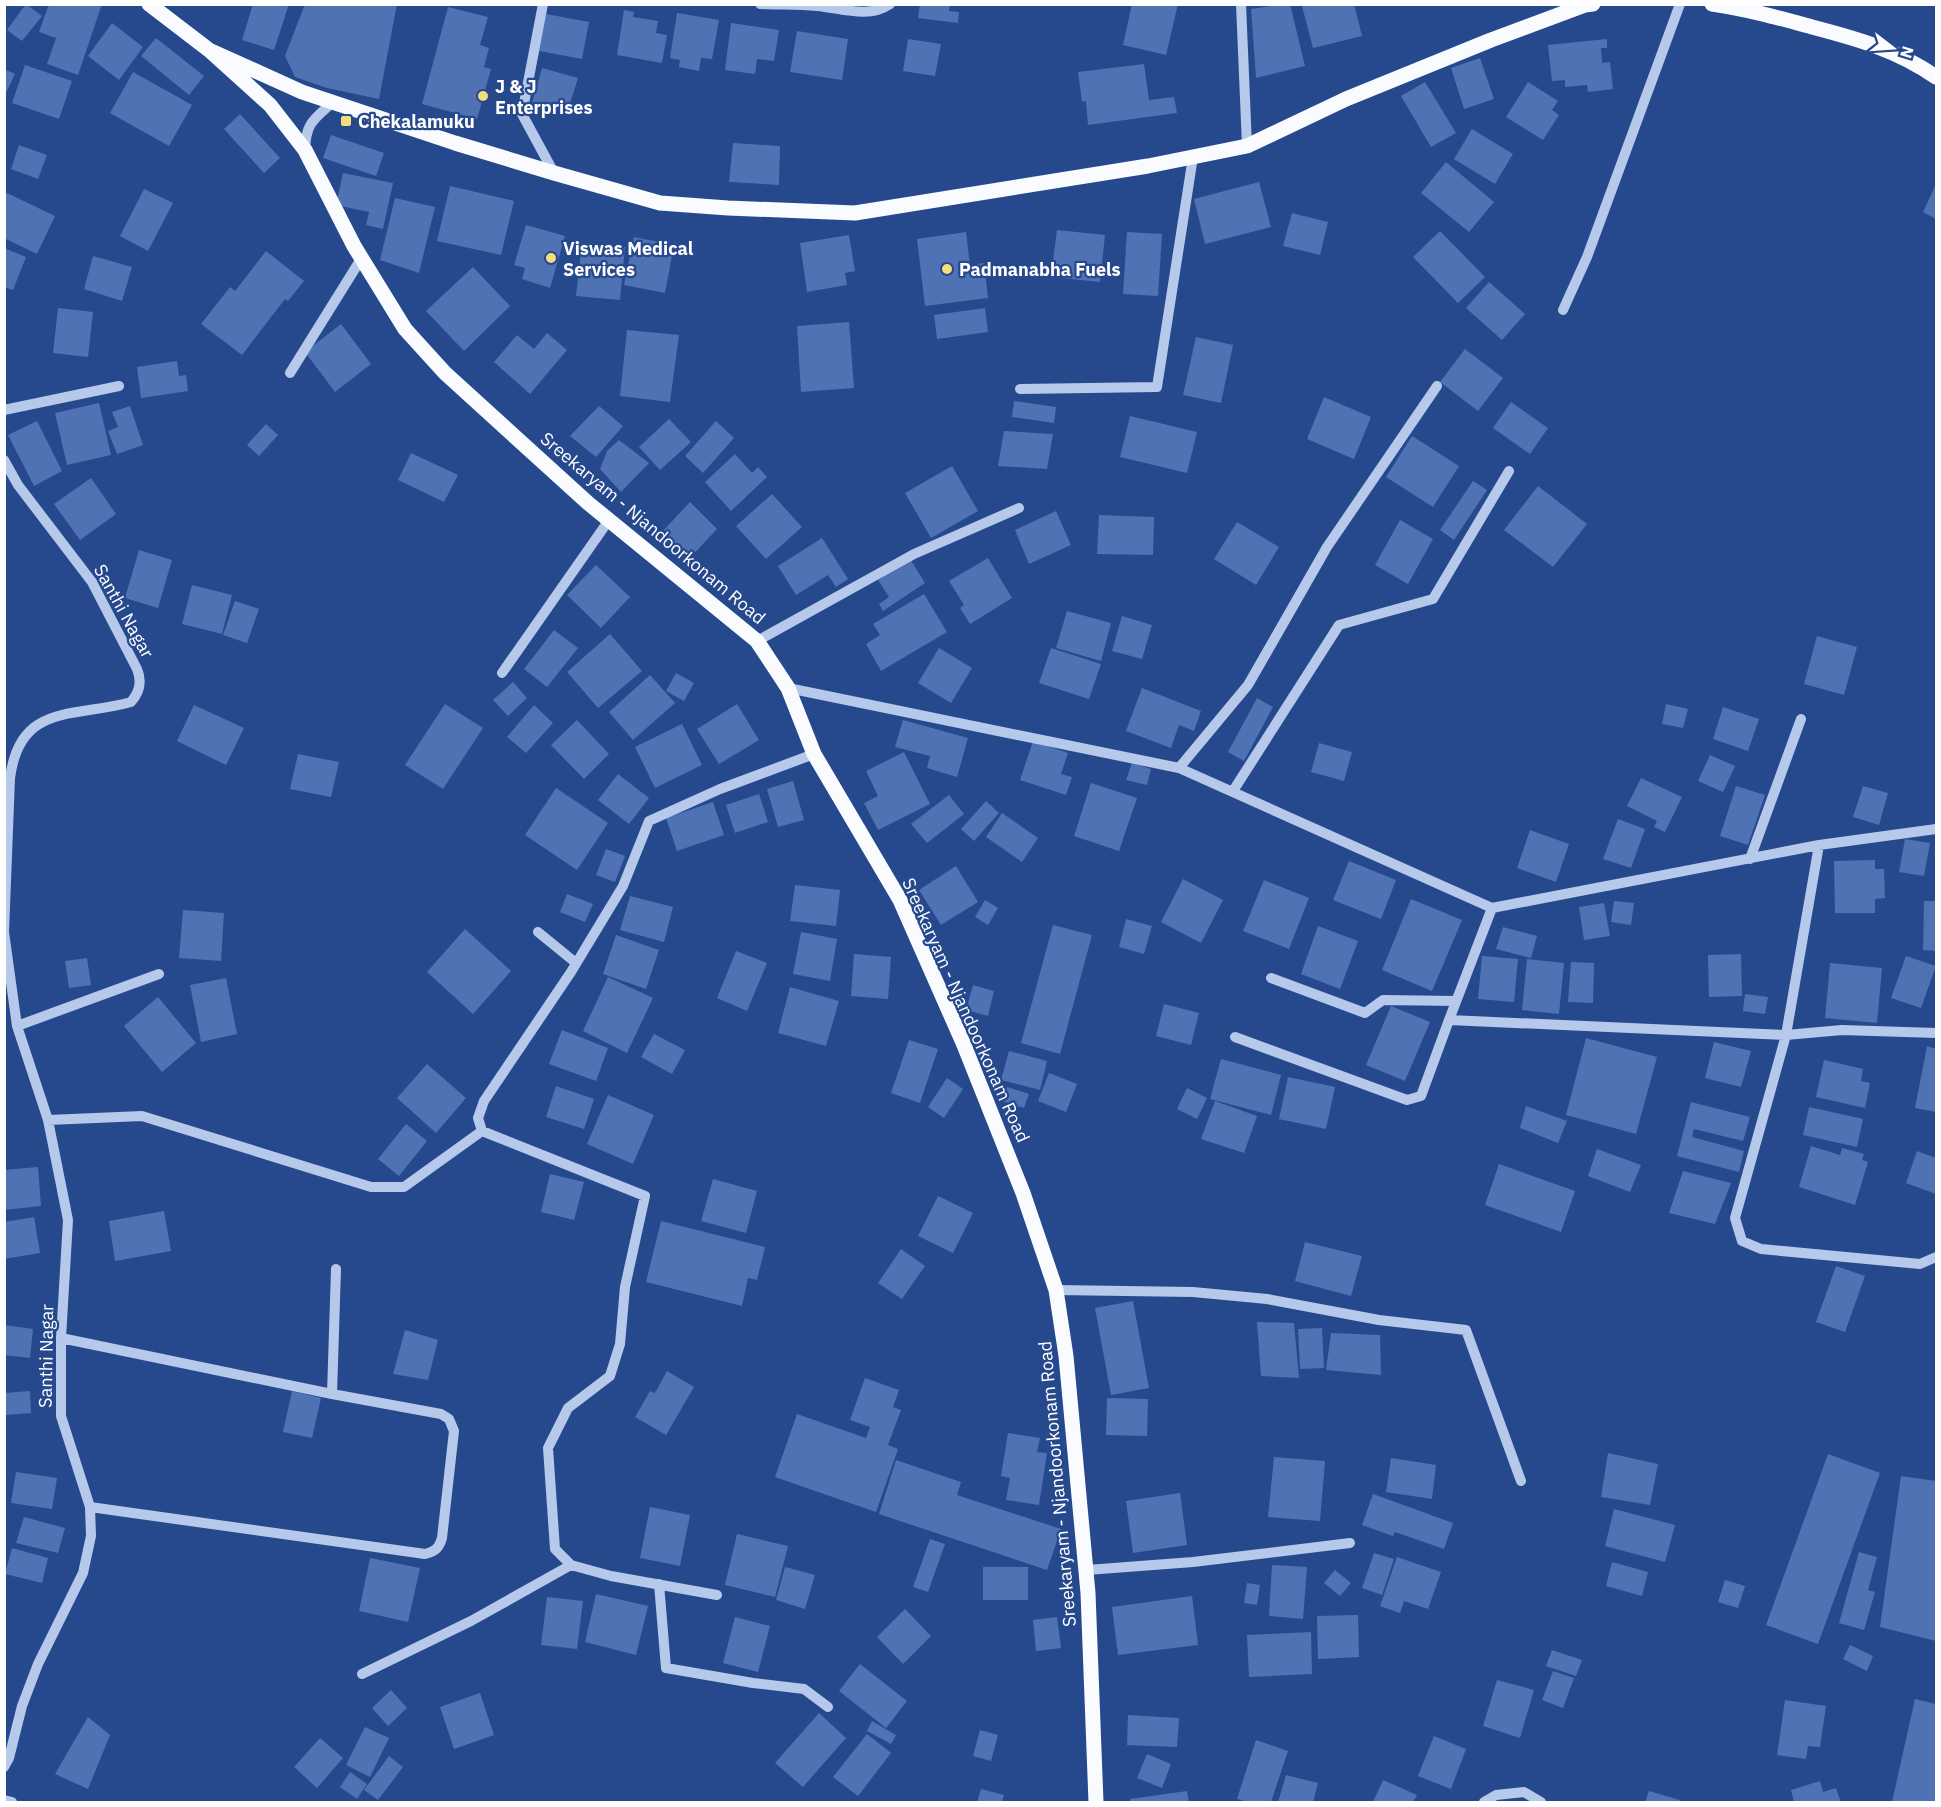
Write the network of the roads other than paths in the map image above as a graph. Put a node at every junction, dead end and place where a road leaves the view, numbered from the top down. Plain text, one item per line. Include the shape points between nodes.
1 (149, 4) edge
2 (543, 4) edge
3 (760, 4) edge
4 (890, 4) edge
5 (1241, 4) edge
6 (1593, 4) edge
7 (1680, 4) edge
8 (1712, 4) edge
9 (1572, 7) edge
10 (210, 50) junction
11 (1936, 77) edge
12 (332, 103) junction
13 (1246, 147) junction
14 (305, 150) junction
15 (1193, 157) junction
16 (554, 174) junction
17 (361, 259) junction
18 (1563, 309) dead end
19 (290, 373) dead end
20 (119, 386) dead end
21 (1437, 386) dead end
22 (1020, 389) dead end
23 (4, 410) edge
24 (4, 460) edge
25 (1509, 471) dead end
26 (1019, 508) dead end
27 (609, 520) junction
28 (757, 641) junction
29 (502, 673) dead end
30 (788, 688) junction
31 (1801, 719) dead end
32 (814, 754) junction
33 (1179, 768) junction
34 (1233, 791) junction
35 (1936, 829) edge
36 (1819, 845) junction
37 (1750, 859) junction
38 (1492, 908) junction
39 (4, 932) edge
40 (538, 932) dead end
41 (576, 963) junction
42 (159, 974) dead end
43 (1271, 978) dead end
44 (1456, 1001) junction
45 (1449, 1020) junction
46 (17, 1026) junction
47 (1936, 1033) edge
48 (1786, 1035) junction
49 (1235, 1036) dead end
50 (48, 1120) junction
51 (482, 1131) junction
52 (1936, 1257) edge
53 (336, 1269) dead end
54 (1056, 1290) junction
55 (61, 1338) junction
56 (332, 1394) junction
57 (1521, 1481) dead end
58 (90, 1507) junction
59 (1350, 1543) dead end
60 (571, 1565) junction
61 (1087, 1570) junction
62 (658, 1584) junction
63 (717, 1595) dead end
64 (362, 1674) dead end
65 (828, 1707) dead end
66 (4, 1767) edge
67 (4, 1800) edge
68 (12, 1803) edge
69 (1096, 1803) edge
70 (1484, 1803) edge
71 (1541, 1803) edge

1 - 10 main road
2 - 16 street via 522,114
3 - 4 street via 863,12 880,11
5 - 13 street
6 - 9 main road
7 - 18 street via 1587,257
8 - 11 main road via 1748,9 1863,41 1912,60
9 - 13 main road via 1346,99
10 - 12 main road
10 - 14 main road, Sreekaryam - Njandoorkonam Road via 270,105
12 - 14 street via 306,131
12 - 16 main road
13 - 15 main road
14 - 17 main road, Sreekaryam - Njandoorkonam Road
15 - 16 main road via 855,213 660,203
15 - 22 street via 1157,387
17 - 19 street
17 - 27 main road, Sreekaryam - Njandoorkonam Road via 405,329 445,373
20 - 23 street
21 - 33 street via 1327,547 1248,684
24 - 39 street, Santhi Nagar via 18,485 92,582 141,681 131,702 56,716 21,740 10,778
25 - 34 street via 1432,599 1339,625
26 - 28 street via 914,554
27 - 28 main road, Sreekaryam - Njandoorkonam Road
27 - 29 street
28 - 30 main road, Sreekaryam - Njandoorkonam Road
30 - 32 main road, Sreekaryam - Njandoorkonam Road
30 - 33 street
31 - 37 street
32 - 41 street via 649,821 623,886
32 - 54 main road, Sreekaryam - Njandoorkonam Road via 900,900 1019,1183
33 - 34 street
34 - 38 street
35 - 36 street
36 - 37 street
36 - 48 street
37 - 38 street
38 - 44 street
39 - 46 street, Santhi Nagar
40 - 41 street
41 - 51 street via 484,1101 478,1118
42 - 46 street
43 - 44 street via 1365,1012 1383,1000
44 - 45 street
45 - 48 street
45 - 49 street via 1421,1096 1407,1100
46 - 50 street, Santhi Nagar
47 - 48 street via 1842,1030
48 - 52 street via 1735,1218 1742,1241 1761,1249 1920,1264
50 - 51 street via 142,1116 370,1187 404,1187
50 - 55 street, Santhi Nagar via 68,1220
51 - 60 street via 645,1196 625,1287 620,1344 610,1376 568,1408 548,1448 555,1549
53 - 56 street
54 - 57 street via 1193,1292 1267,1299 1379,1320 1466,1330
54 - 61 main road, Sreekaryam - Njandoorkonam Road
55 - 56 street
55 - 58 street, Santhi Nagar via 61,1416
56 - 58 street via 441,1414 449,1419 454,1431 442,1538 433,1552 425,1554
58 - 66 street, Santhi Nagar via 91,1536 83,1573 38,1664
59 - 61 street
60 - 62 street
60 - 64 street via 471,1621
61 - 69 main road, Sreekaryam - Njandoorkonam Road
62 - 63 street
62 - 65 street via 666,1668 804,1689
67 - 68 street
70 - 71 street via 1496,1795 1524,1792

